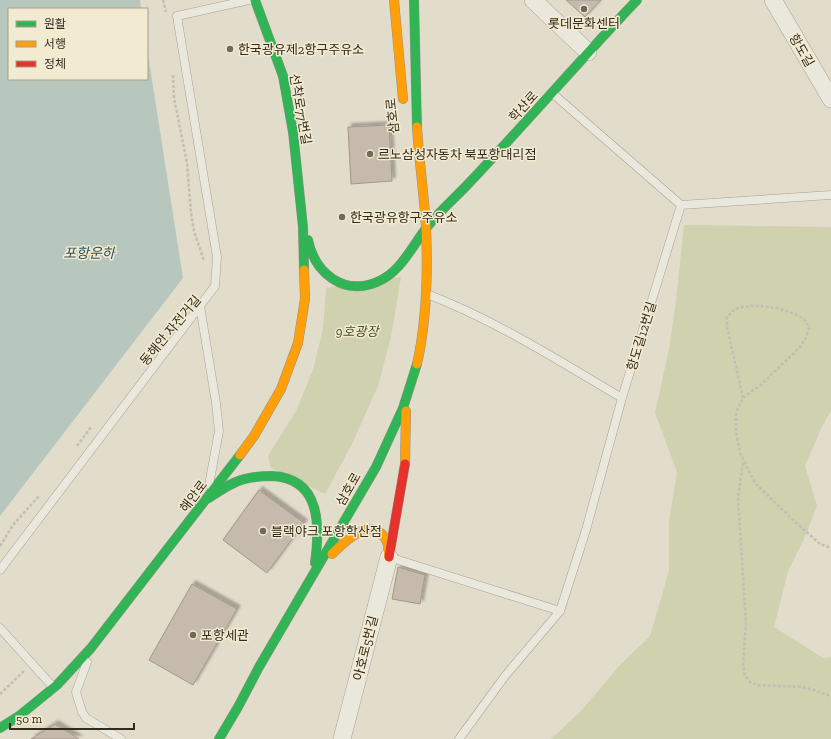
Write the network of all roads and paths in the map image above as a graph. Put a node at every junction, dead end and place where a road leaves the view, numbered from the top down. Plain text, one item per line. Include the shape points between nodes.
1 (164, 0) edge
2 (249, 0) edge
3 (255, 0) edge
4 (394, 0) edge
5 (414, 0) edge
6 (533, 0) edge
7 (636, 0) edge
8 (773, 0) edge
9 (166, 14) dead end
10 (588, 52) junction
11 (173, 67) dead end
12 (552, 92) junction
13 (831, 99) edge
14 (404, 107) dead end
15 (831, 195) edge
16 (416, 203) dead end
17 (681, 205) junction
18 (303, 227) junction
19 (426, 227) junction
20 (204, 263) dead end
21 (426, 294) junction
22 (200, 306) junction
23 (622, 398) junction
24 (743, 398) junction
25 (406, 399) junction
26 (94, 424) dead end
27 (75, 449) dead end
28 (743, 462) junction
29 (42, 492) dead end
30 (207, 500) junction
31 (0, 546) edge
32 (831, 548) edge
33 (389, 557) junction
34 (0, 570) edge
35 (314, 574) junction
36 (560, 611) junction
37 (0, 628) edge
38 (91, 648) junction
39 (20, 666) dead end
40 (54, 688) junction
41 (0, 694) edge
42 (831, 696) edge
43 (0, 728) edge
44 (121, 739) edge
45 (219, 739) edge
46 (342, 739) edge
47 (459, 739) edge

1 - 9 path
2 - 22 lane via 177,16 217,257 215,286
3 - 18 main road, 선착로77번길 via 283,76 293,132
4 - 14 main road, 삼호로
5 - 19 main road, 삼호로 via 417,123
6 - 10 street
7 - 10 main road, 학산로
8 - 13 street, 항도길
10 - 12 main road, 학산로
11 - 20 path via 174,98 187,163 191,213
12 - 17 lane
12 - 19 main road, 학산로 via 462,192
15 - 17 lane
16 - 19 main road, 삼호로
17 - 23 lane, 항도길12번길
18 - 19 main road, 학산로 via 313,257 324,272 344,285 360,286 390,275 402,265
18 - 30 main road, 해안로 via 305,299 298,344 281,389 268,413
19 - 21 main road, 삼호로
21 - 23 lane via 456,305 498,326
21 - 25 main road, 삼호로 via 417,363
22 - 30 lane via 219,431
22 - 34 lane
23 - 36 lane, 항도길12번길 via 586,530
24 - 24 path via 763,383 801,346 809,328 803,319 781,309 762,306 734,310 727,317
24 - 28 path via 736,412 736,422
25 - 33 main road via 405,468
25 - 35 main road, 삼호로 via 376,467
26 - 27 path
28 - 32 path via 755,483 820,544
28 - 42 path via 738,498 746,624 743,664 745,676 758,686 800,687
29 - 31 path via 13,525
30 - 35 main road via 234,482 256,477 272,475 299,483 308,492 318,518
30 - 38 main road, 해안로
33 - 35 main road via 387,542 382,534 375,530 366,530 349,538
33 - 36 lane
33 - 46 street, 아호로5번길
35 - 45 main road, 삼호로
36 - 47 lane via 504,676
37 - 40 lane
38 - 40 main road, 해안로
38 - 44 lane via 76,692 78,703 86,718
39 - 41 path via 24,672
40 - 43 main road, 해안로

